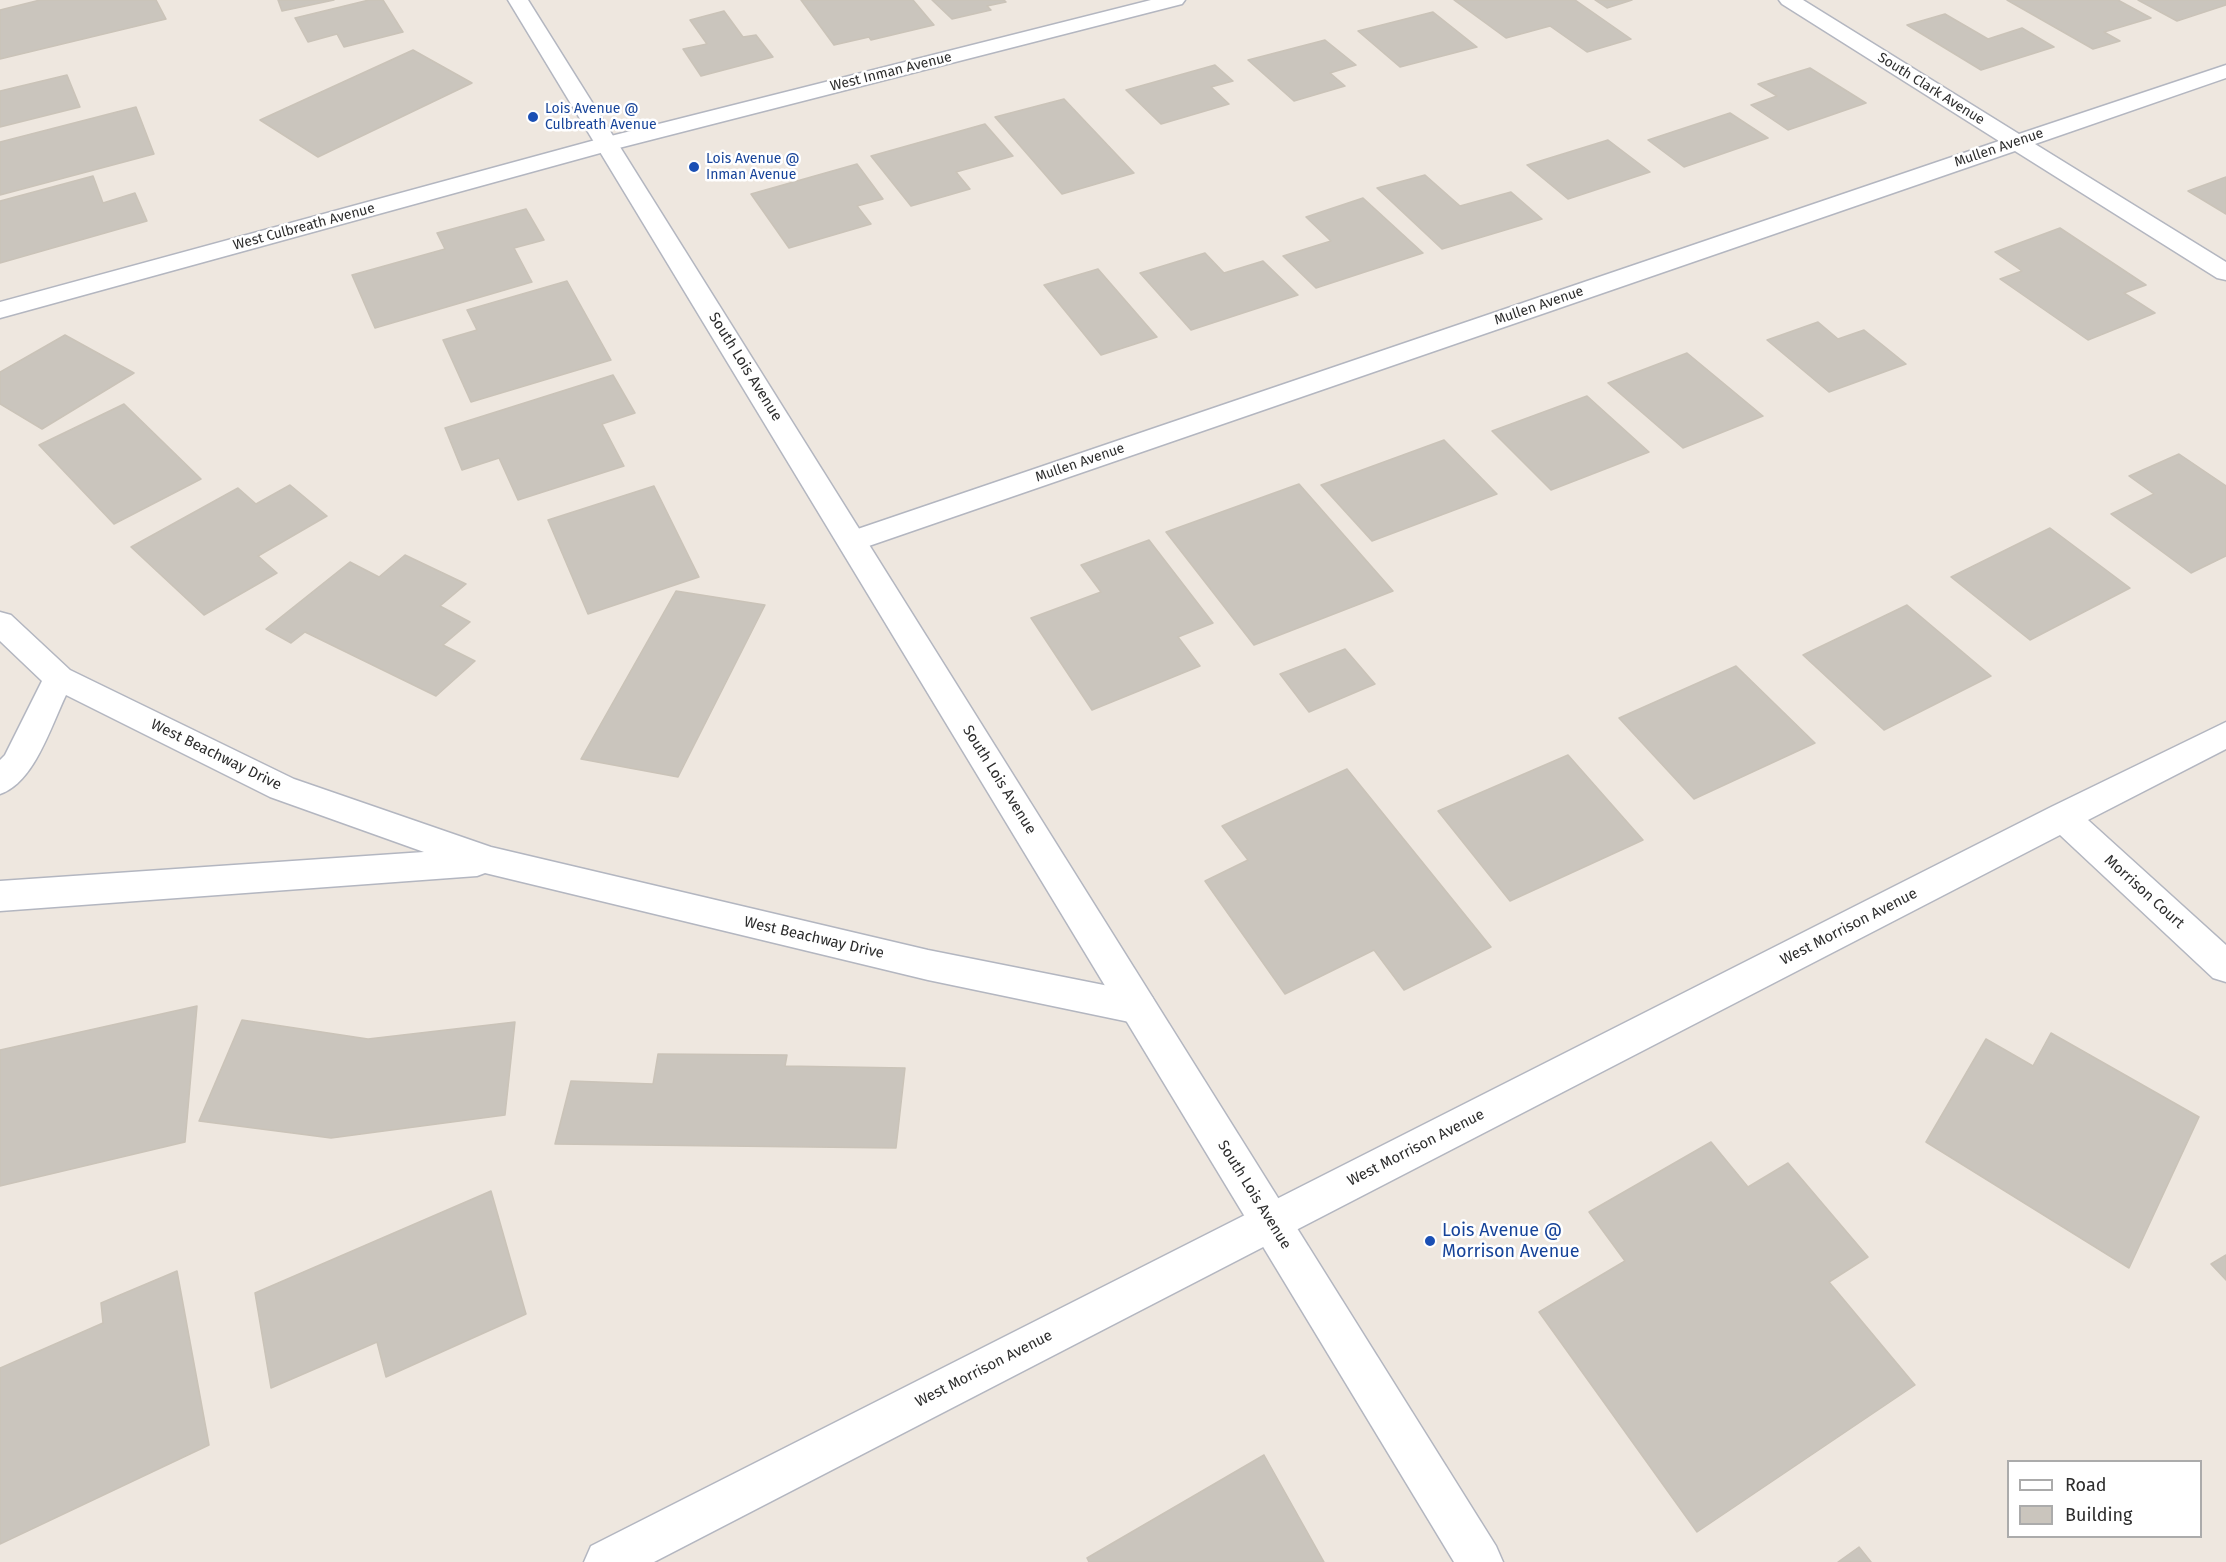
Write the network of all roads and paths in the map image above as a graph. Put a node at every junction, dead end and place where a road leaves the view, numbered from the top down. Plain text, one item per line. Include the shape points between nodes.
1 (518, 0) edge
2 (1175, 0) edge
3 (1789, 0) edge
4 (2226, 70) edge
5 (2016, 142) junction
6 (607, 144) junction
7 (2226, 273) edge
8 (0, 310) edge
9 (853, 541) junction
10 (0, 623) edge
11 (59, 678) junction
12 (2226, 734) edge
13 (0, 781) edge
14 (2062, 817) junction
15 (490, 861) junction
16 (0, 896) edge
17 (2226, 967) edge
18 (1139, 1008) junction
19 (1271, 1223) junction
20 (607, 1562) edge
21 (1480, 1562) edge

1 - 6 street, South Lois Avenue
2 - 6 street, West Inman Avenue
3 - 5 street, South Clark Avenue
4 - 5 street, Mullen Avenue
5 - 7 street, South Clark Avenue
5 - 9 street, Mullen Avenue
6 - 8 street, West Culbreath Avenue
6 - 9 street, South Lois Avenue
9 - 18 street, South Lois Avenue
10 - 11 street, West Beachway Drive
11 - 13 street via 16,763
11 - 15 street, West Beachway Drive via 282,788
12 - 14 street, West Morrison Avenue
14 - 17 street, Morrison Court
14 - 19 street, West Morrison Avenue
15 - 16 street, West Beachway Drive
15 - 18 street, West Beachway Drive via 928,965
18 - 19 street, South Lois Avenue
19 - 20 street, West Morrison Avenue
19 - 21 street, South Lois Avenue

